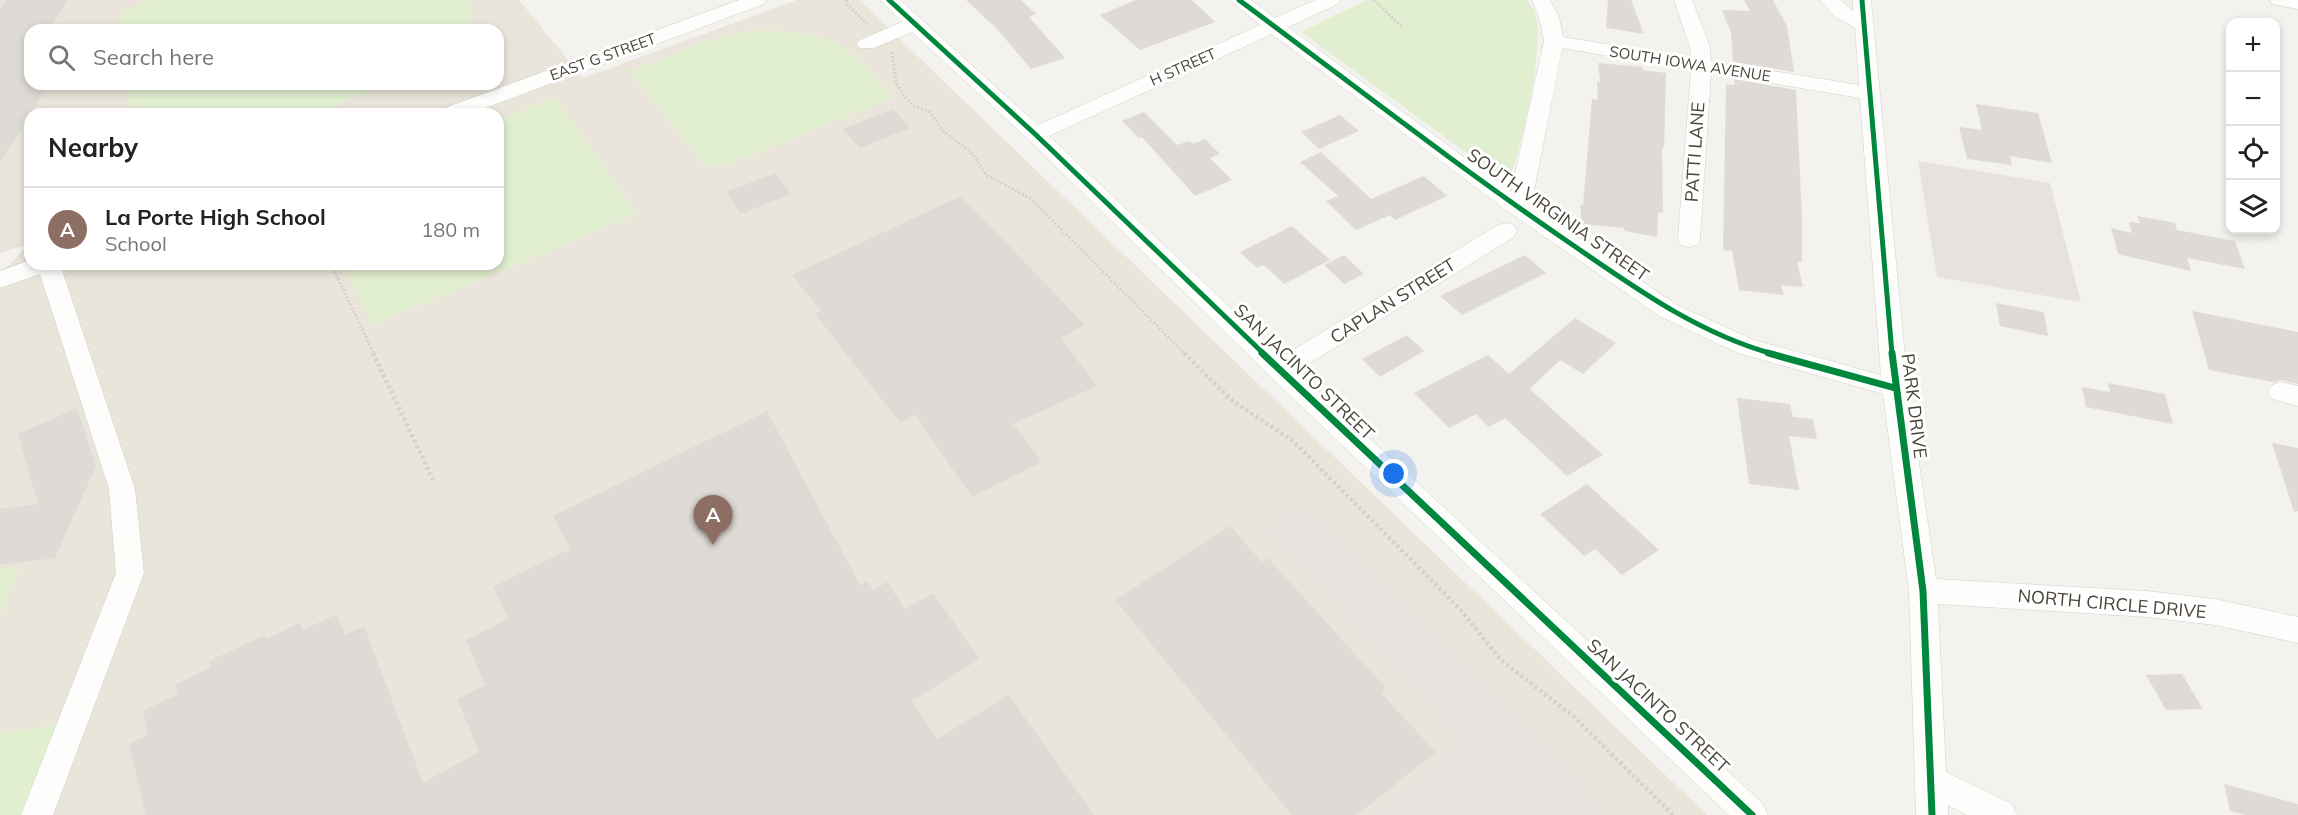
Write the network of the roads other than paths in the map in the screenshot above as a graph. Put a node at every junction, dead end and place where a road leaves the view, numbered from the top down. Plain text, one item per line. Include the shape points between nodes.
1 (757, 0) edge
2 (889, 0) edge
3 (1239, 0) edge
4 (1331, 0) edge
5 (1541, 0) edge
6 (1683, 0) edge
7 (1828, 0) edge
8 (2279, 0) edge
9 (2298, 3) edge
10 (1863, 12) edge
11 (915, 24) junction
12 (1274, 26) junction
13 (874, 41) road end
14 (1554, 41) junction
15 (1701, 66) junction
16 (1869, 93) junction
17 (465, 108) edge
18 (1035, 134) junction
19 (1514, 205) junction
20 (1506, 231) dead end
21 (1689, 239) dead end
22 (27, 270) edge
23 (50, 270) edge
24 (0, 280) edge
25 (1280, 370) junction
26 (1895, 388) junction
27 (1923, 591) junction
28 (2298, 611) edge
29 (2298, 622) edge
30 (2298, 630) edge
31 (1931, 781) junction
32 (37, 815) edge
33 (1752, 815) edge
34 (1932, 815) edge
35 (2001, 815) edge

1 - 17 street, EAST G STREET
2 - 11 street, SAN JACINTO STREET
3 - 12 street, SOUTH VIRGINIA STREET
4 - 12 street, H STREET
5 - 14 street via 1550,17
6 - 15 street, PATTI LANE via 1700,47
7 - 10 street via 1841,12
8 - 9 street
10 - 16 street, PARK DRIVE
11 - 13 street
11 - 18 street, SAN JACINTO STREET
12 - 18 street, H STREET
12 - 19 street, SOUTH VIRGINIA STREET
14 - 15 street, SOUTH IOWA AVENUE
14 - 19 street via 1523,191
15 - 16 street, SOUTH IOWA AVENUE
15 - 21 street, PATTI LANE
16 - 26 street, PARK DRIVE
18 - 25 street, SAN JACINTO STREET
19 - 26 street, SOUTH VIRGINIA STREET via 1669,311 1748,347
20 - 25 street, CAPLAN STREET
22 - 24 street
23 - 32 street via 122,489 130,573
25 - 33 street, SAN JACINTO STREET
26 - 27 street, PARK DRIVE
27 - 30 street, NORTH CIRCLE DRIVE via 2147,604 2215,612
27 - 31 street, PARK DRIVE
28 - 29 street
31 - 34 street, PARK DRIVE
31 - 35 street

